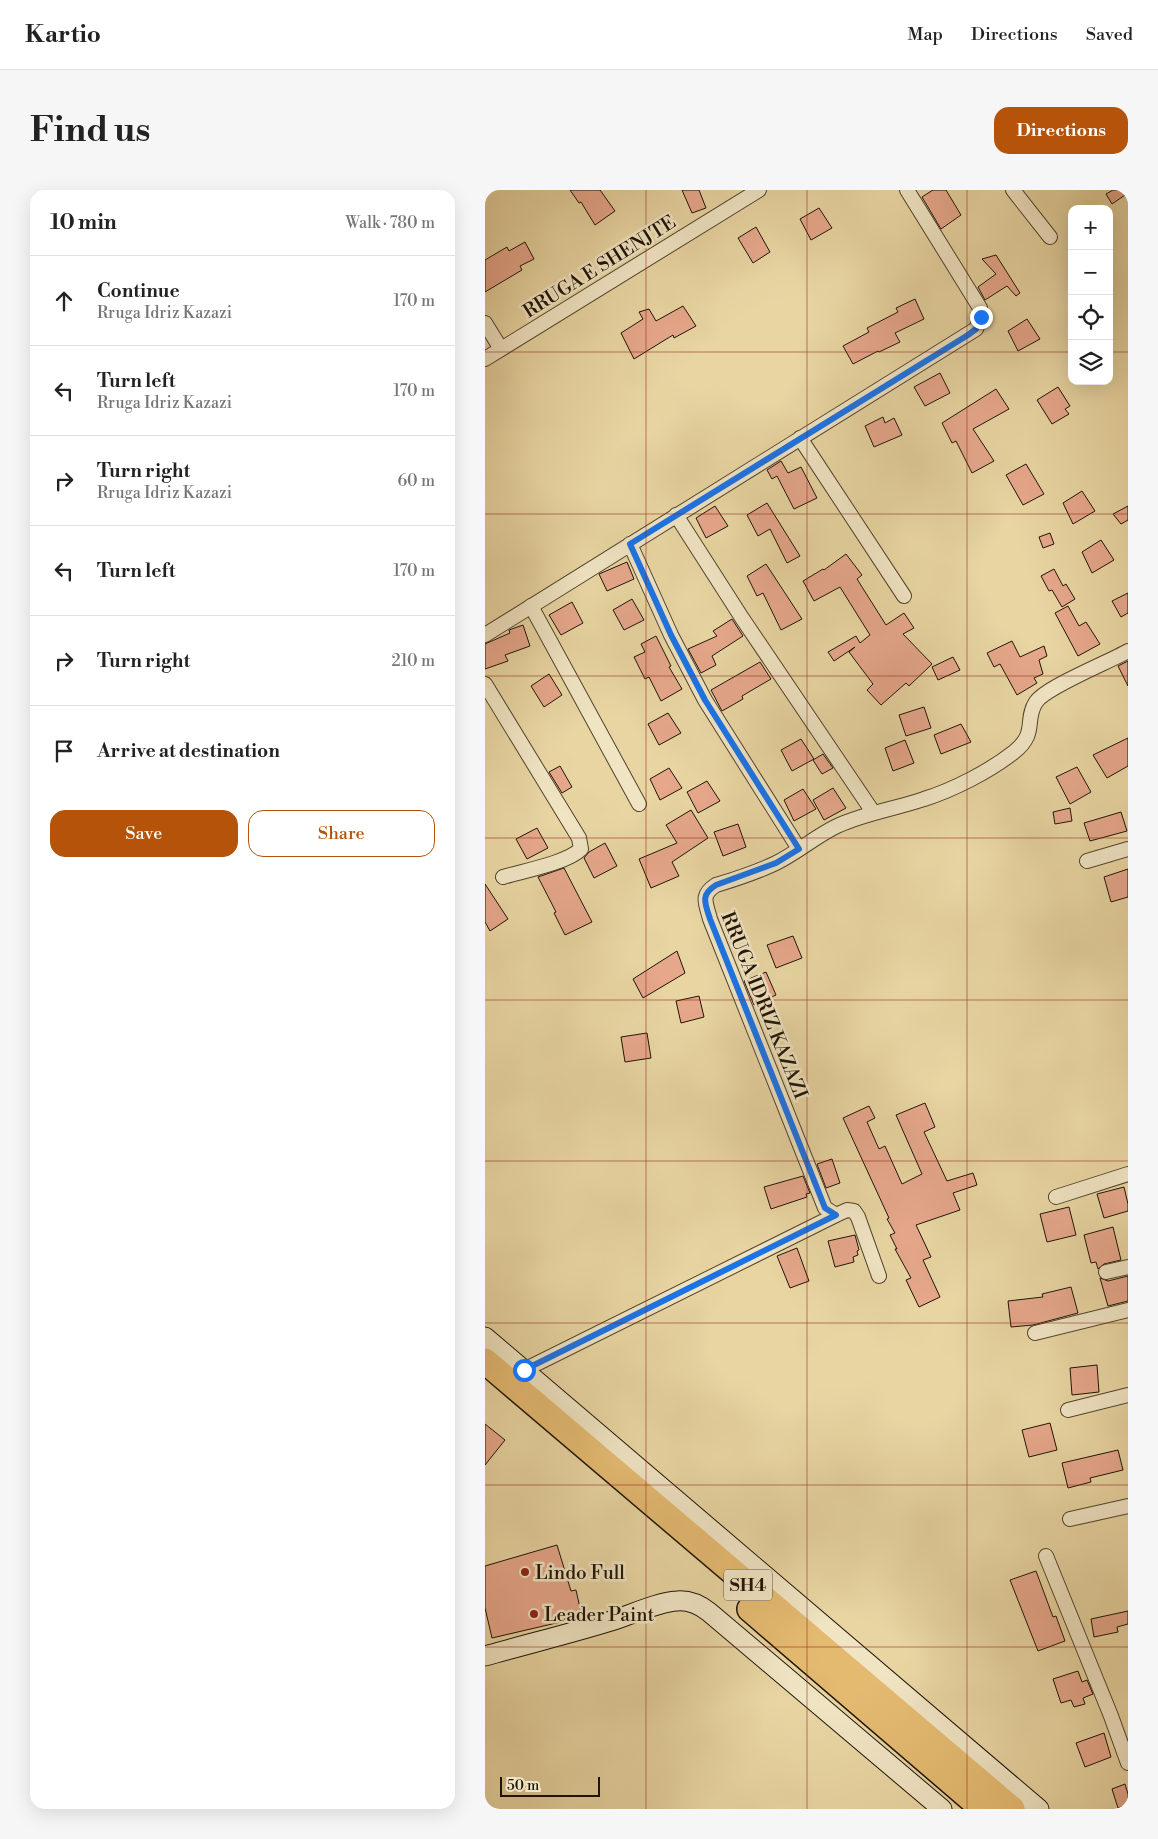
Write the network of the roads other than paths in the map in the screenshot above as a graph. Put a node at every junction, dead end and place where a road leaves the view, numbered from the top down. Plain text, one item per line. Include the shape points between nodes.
1 (759, 190) edge
2 (907, 190) edge
3 (1013, 190) edge
4 (1050, 237) dead end
5 (485, 323) edge
6 (501, 349) junction
7 (485, 359) edge
8 (800, 438) junction
9 (676, 515) junction
10 (630, 544) junction
11 (904, 596) dead end
12 (531, 606) junction
13 (485, 635) edge
14 (1128, 651) edge
15 (485, 684) edge
16 (639, 804) dead end
17 (873, 812) junction
18 (799, 849) junction
19 (1128, 849) edge
20 (1087, 862) dead end
21 (503, 877) dead end
22 (1128, 1174) edge
23 (1056, 1197) dead end
24 (836, 1215) junction
25 (1128, 1266) edge
26 (1106, 1272) dead end
27 (879, 1276) dead end
28 (1128, 1310) edge
29 (1035, 1333) dead end
30 (485, 1337) edge
31 (485, 1361) edge
32 (524, 1370) junction
33 (485, 1384) edge
34 (1128, 1395) edge
35 (1068, 1410) dead end
36 (1128, 1506) edge
37 (1070, 1520) dead end
38 (1046, 1556) dead end
39 (485, 1656) edge
40 (1128, 1763) edge
41 (943, 1809) edge
42 (983, 1809) edge
43 (1012, 1809) edge
44 (1039, 1809) edge

1 - 6 street, RRUGA E SHENJTE
2 - 8 street via 979,308 979,323 968,335
3 - 4 street
5 - 6 street
6 - 7 street, RRUGA E SHENJTE
8 - 9 street
8 - 11 street
9 - 10 street
9 - 17 street
10 - 12 street
10 - 18 street via 705,700
12 - 13 street
12 - 16 street
14 - 17 street, RRUGA IDRIZ KAZAZI via 1039,698 1032,712 1029,736 1014,752 948,790
15 - 21 street via 581,844 576,854 562,860
17 - 18 street, RRUGA IDRIZ KAZAZI via 837,826
18 - 24 street, RRUGA IDRIZ KAZAZI via 776,863 716,885 708,890 705,900 825,1208
19 - 20 street
22 - 23 street
24 - 27 street via 854,1211
24 - 32 street
25 - 26 street
28 - 29 street
30 - 32 street
31 - 43 highway, SH4
32 - 44 street
33 - 42 highway, SH4
34 - 35 street
36 - 37 street
38 - 40 street
39 - 41 street via 677,1600 700,1605

